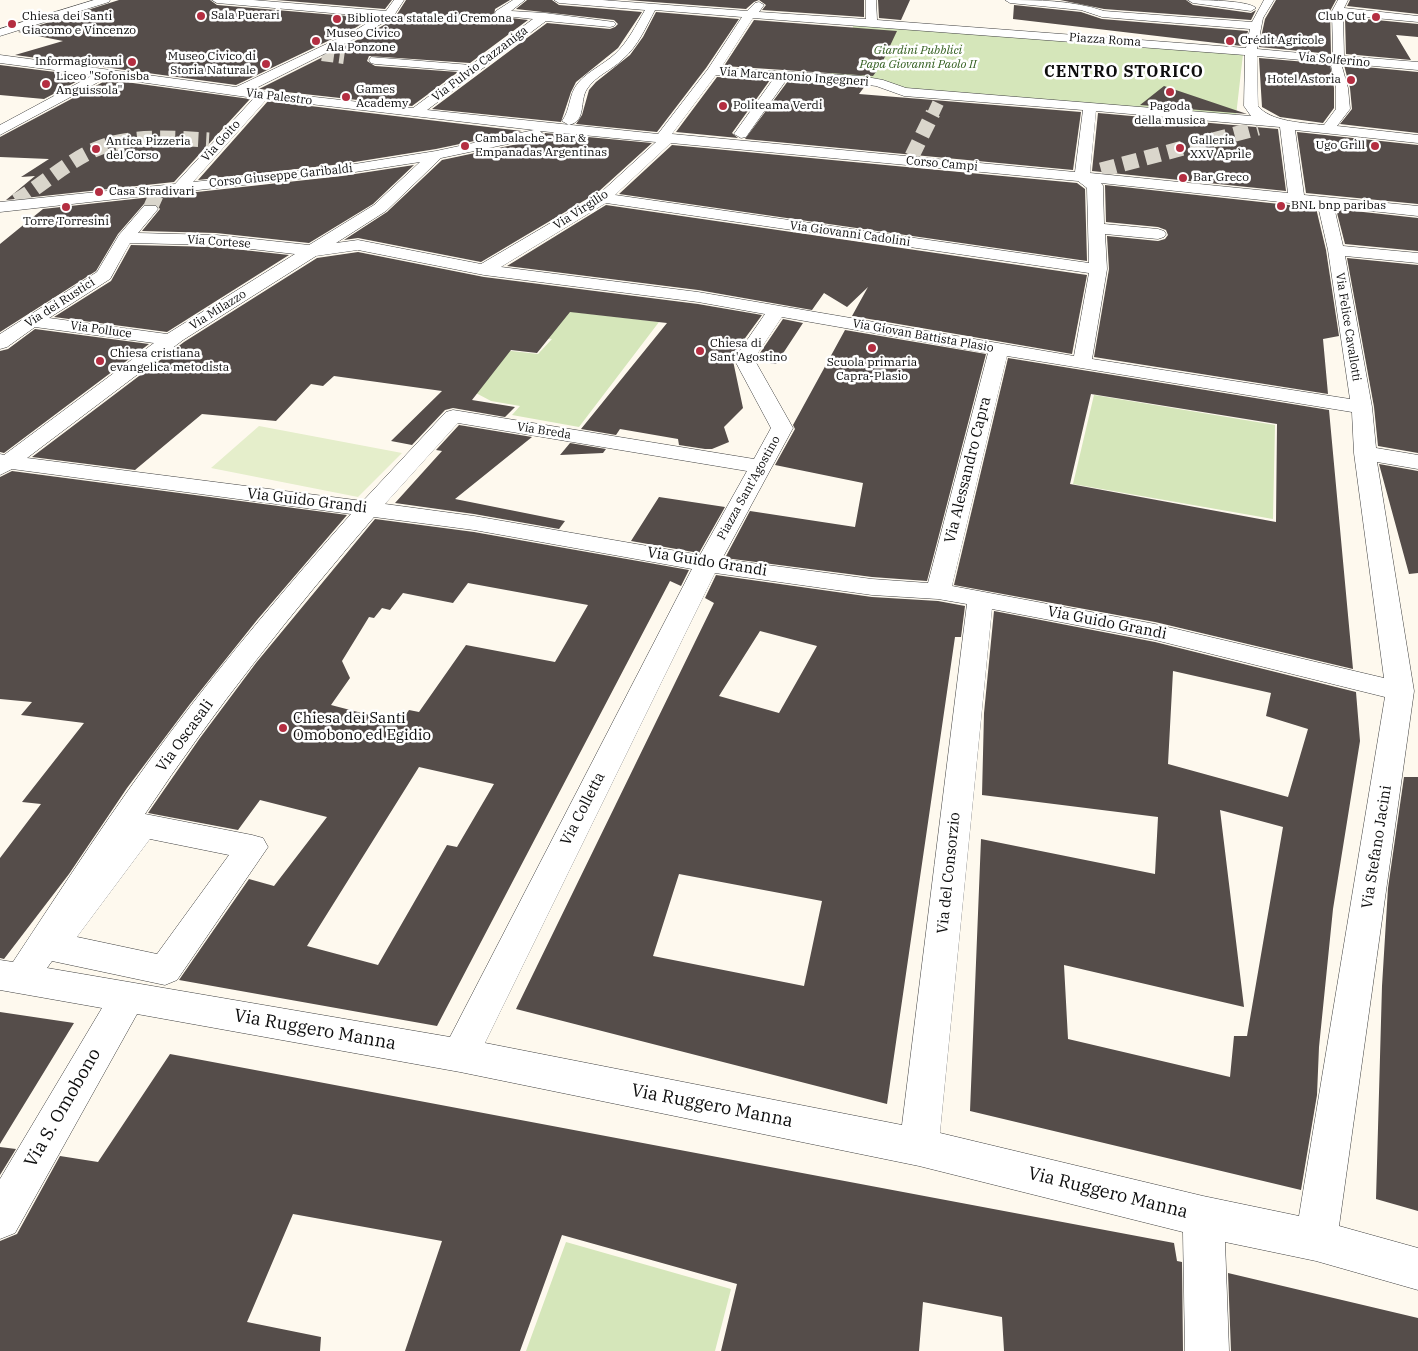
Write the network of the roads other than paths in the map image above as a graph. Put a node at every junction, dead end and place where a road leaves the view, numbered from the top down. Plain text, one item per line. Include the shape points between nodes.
1 (106, 0) edge
2 (217, 0) edge
3 (399, 0) edge
4 (520, 0) edge
5 (559, 0) edge
6 (764, 0) edge
7 (872, 0) edge
8 (1010, 0) edge
9 (1095, 0) edge
10 (1193, 0) edge
11 (1343, 0) edge
12 (630, 2) edge
13 (1266, 5) edge
14 (652, 7) junction
15 (1083, 7) junction
16 (1337, 11) junction
17 (389, 15) junction
18 (749, 15) junction
19 (544, 16) junction
20 (1418, 19) edge
21 (610, 24) dead end
22 (872, 24) junction
23 (1256, 26) junction
24 (0, 33) edge
25 (1047, 36) junction
26 (1251, 52) junction
27 (0, 60) edge
28 (375, 60) tunnel mouth
29 (1338, 60) junction
30 (1418, 66) edge
31 (476, 69) junction
32 (713, 71) junction
33 (784, 74) junction
34 (107, 75) junction
35 (238, 92) junction
36 (264, 96) junction
37 (1090, 107) junction
38 (416, 112) junction
39 (1283, 123) junction
40 (564, 125) junction
41 (1258, 128) tunnel mouth
42 (1329, 128) junction
43 (0, 131) edge
44 (665, 138) junction
45 (737, 139) junction
46 (1418, 139) edge
47 (436, 155) junction
48 (1101, 170) tunnel mouth
49 (1082, 177) junction
50 (180, 187) junction
51 (603, 198) junction
52 (1297, 200) junction
53 (1325, 202) junction
54 (7, 205) edge
55 (150, 209) tunnel mouth
56 (1418, 211) edge
57 (1097, 228) junction
58 (1158, 234) dead end
59 (125, 238) junction
60 (1336, 250) junction
61 (313, 251) junction
62 (1418, 258) edge
63 (1098, 269) junction
64 (484, 270) junction
65 (777, 310) junction
66 (32, 321) junction
67 (170, 340) junction
68 (0, 343) edge
69 (999, 349) junction
70 (1082, 363) junction
71 (1362, 407) junction
72 (1365, 453) junction
73 (1418, 462) edge
74 (2, 464) edge
75 (760, 467) junction
76 (367, 509) junction
77 (707, 564) junction
78 (938, 591) junction
79 (980, 599) junction
80 (1400, 691) junction
81 (50, 946) joint
82 (11, 977) edge
83 (126, 998) junction
84 (460, 1055) junction
85 (919, 1147) junction
86 (1203, 1217) junction
87 (0, 1218) edge
88 (1316, 1240) junction
89 (1418, 1269) edge
90 (1207, 1351) edge

1 - 24 street
2 - 17 street
3 - 17 street
4 - 19 street via 500,13
5 - 12 street, Piazza Roma
6 - 18 street, Via Virgilio
7 - 22 street
8 - 15 street
9 - 15 street
10 - 13 street via 1213,4
11 - 16 street
12 - 14 street, Piazza Roma
13 - 23 street
14 - 18 street, Piazza Roma
14 - 40 street via 620,56 595,73 578,93 576,115
15 - 23 street via 1102,14
15 - 25 street via 1067,10
16 - 20 street
16 - 29 street
17 - 35 street via 317,55
18 - 22 street, Piazza Roma
18 - 32 street, Via Virgilio
19 - 21 street via 555,20
19 - 31 street, Via Fulvio Cazzaniga
22 - 25 street, Piazza Roma
23 - 26 street
25 - 26 street, Piazza Roma
26 - 29 street, Via Solferino
26 - 39 street via 1251,106 1257,114
27 - 34 street, Via Palestro
28 - 31 street
29 - 30 street, Via Solferino
29 - 42 street via 1343,109
31 - 38 street, Via Fulvio Cazzaniga
32 - 33 street, Via Marcantonio Ingegneri
32 - 44 street, Via Virgilio
33 - 37 street, Via Marcantonio Ingegneri via 878,83 904,92 940,97
33 - 45 street
34 - 35 street, Via Palestro
34 - 43 street
35 - 36 street, Via Palestro
36 - 38 street, Via Palestro
36 - 50 street, Via Goito via 219,135
37 - 39 street
37 - 49 street
38 - 40 street, Via Palestro
39 - 41 street
39 - 42 street
39 - 52 street
40 - 44 street, Corso Campi
40 - 47 street, Corso Giuseppe Garibaldi
42 - 46 street
44 - 45 street, Corso Campi
44 - 51 street, Via Virgilio
45 - 49 street, Corso Campi
47 - 50 street, Corso Giuseppe Garibaldi via 342,170
47 - 61 street, Via Milazzo via 380,208
48 - 49 street
49 - 52 street, Corso Campi
49 - 57 street via 1095,186
50 - 54 street, Corso Giuseppe Garibaldi
51 - 63 street, Via Giovanni Cadolini
51 - 64 street, Via Virgilio
52 - 53 street, Corso Campi
53 - 56 street, Corso Campi
53 - 60 street, Via Felice Cavallotti
55 - 59 street, Via dei Rustici
57 - 58 street
57 - 63 street
59 - 61 street, Via Cortese via 216,240
59 - 66 street, Via dei Rustici via 104,274
60 - 62 street
60 - 71 street, Via Felice Cavallotti
61 - 64 street, Via Giovan Battista Plasio via 358,245
61 - 67 street, Via Milazzo
63 - 70 street
64 - 65 street, Via Giovan Battista Plasio
65 - 69 street, Via Giovan Battista Plasio
65 - 75 street, Piazza Sant'Agostino via 744,359 782,428
66 - 67 street, Via Polluce
66 - 68 street, Via dei Rustici
67 - 74 street, Via Milazzo
69 - 70 street, Via Giovan Battista Plasio
69 - 78 street, Via Alessandro Capra
70 - 71 street, Via Giovan Battista Plasio
71 - 72 street, Via Felice Cavallotti
72 - 73 street
72 - 80 street, Via Stefano Jacini
74 - 76 street, Via Guido Grandi
75 - 76 street, Via Breda via 453,416
75 - 77 street, Piazza Sant'Agostino
76 - 77 street, Via Guido Grandi via 474,523
76 - 82 street, Via Oscasali via 224,683
77 - 78 street, Via Guido Grandi via 872,587
77 - 84 street, Via Colletta
78 - 79 street, Via Guido Grandi
79 - 80 street, Via Guido Grandi via 1155,632
79 - 85 street, Via del Consorzio
80 - 88 street, Via Stefano Jacini
81 - 81 street via 165,970 252,847 143,826
82 - 83 street, Via Ruggero Manna
83 - 84 street, Via Ruggero Manna
83 - 87 street, Via S. Omobono
84 - 85 street, Via Ruggero Manna
85 - 86 street, Via Ruggero Manna
86 - 88 street, Via Ruggero Manna
86 - 90 street
88 - 89 street, Via Ruggero Manna

